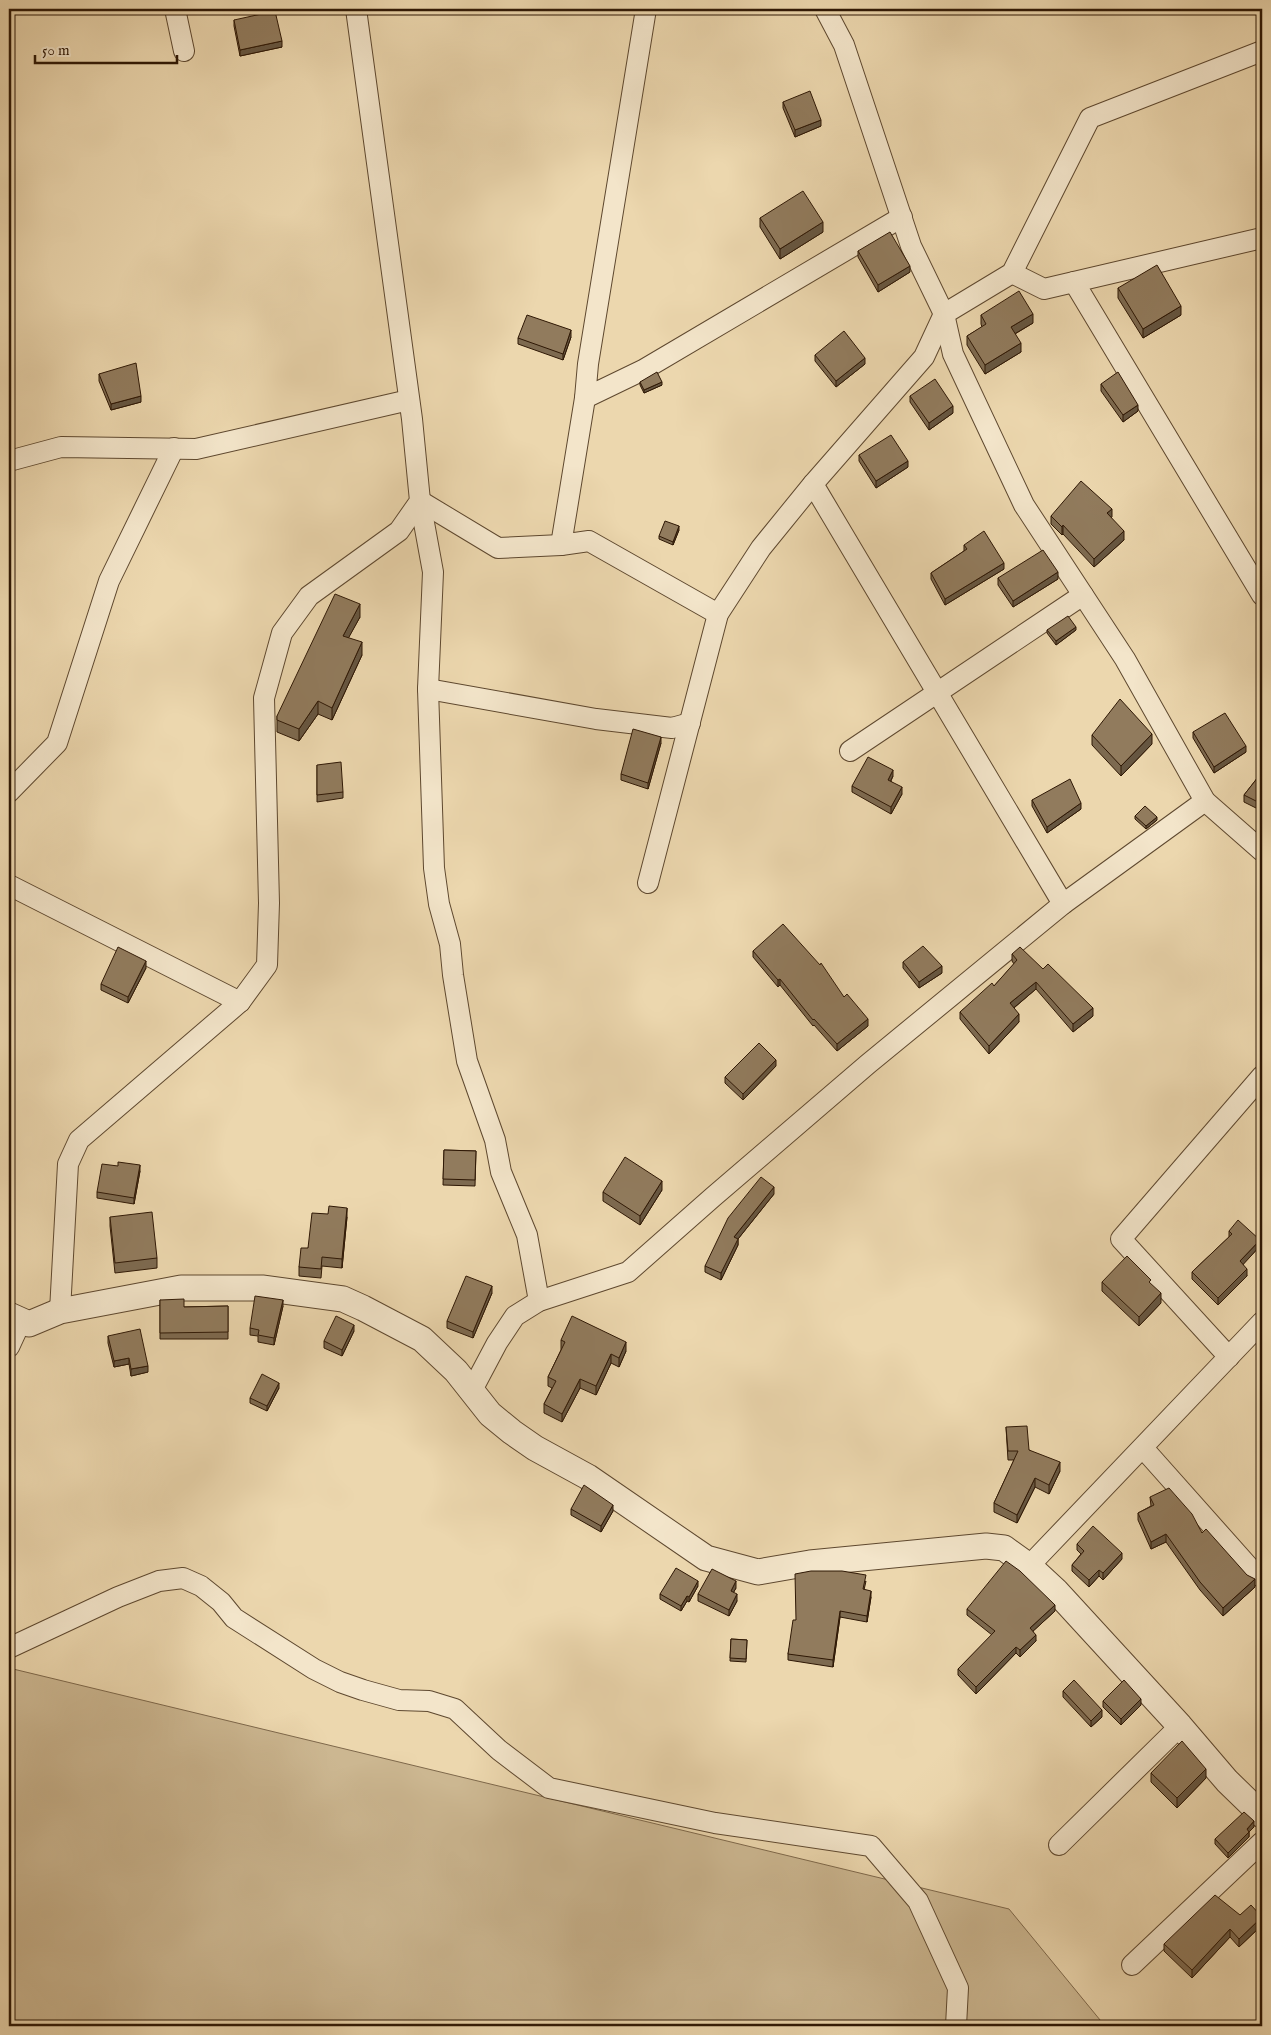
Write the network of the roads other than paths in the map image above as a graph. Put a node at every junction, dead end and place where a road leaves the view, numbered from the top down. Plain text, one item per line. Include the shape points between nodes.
1 (175, 9) edge
2 (356, 9) edge
3 (646, 9) edge
4 (825, 9) edge
5 (184, 51) dead end
6 (1262, 51) edge
7 (902, 217) junction
8 (1262, 238) edge
9 (1012, 273) junction
10 (1074, 282) junction
11 (944, 314) junction
12 (586, 398) junction
13 (409, 400) junction
14 (174, 448) junction
15 (9, 461) edge
16 (813, 484) junction
17 (420, 502) junction
18 (561, 545) junction
19 (1083, 595) junction
20 (1262, 595) edge
21 (718, 614) junction
22 (428, 689) junction
23 (936, 692) junction
24 (690, 724) junction
25 (850, 751) dead end
26 (9, 792) edge
27 (1205, 801) junction
28 (1262, 851) edge
29 (648, 883) dead end
30 (9, 885) edge
31 (1063, 904) junction
32 (240, 1002) junction
33 (1262, 1076) edge
34 (539, 1301) junction
35 (60, 1311) junction
36 (15, 1318) edge
37 (1258, 1334) edge
38 (9, 1347) edge
39 (1229, 1357) junction
40 (472, 1392) junction
41 (1143, 1448) junction
42 (1029, 1566) junction
43 (1256, 1574) dead end
44 (9, 1648) edge
45 (1180, 1726) junction
46 (1262, 1815) edge
47 (1262, 1842) edge
48 (1059, 1845) dead end
49 (1132, 1965) dead end
50 (956, 2026) edge

1 - 5 street
2 - 13 street
3 - 12 street via 588,364
4 - 7 street via 844,45
6 - 9 street via 1090,118
7 - 11 street via 911,246
7 - 12 street via 644,370
8 - 10 street
9 - 10 street via 1044,289
9 - 11 street
10 - 20 street
11 - 16 street via 924,357
11 - 19 street via 953,354 1024,505
12 - 18 street
13 - 14 street via 196,448
13 - 17 street
14 - 15 street via 61,447
14 - 26 street via 109,581 57,743
16 - 21 street via 761,548
16 - 23 street
17 - 18 street via 498,548
17 - 22 street via 433,572
17 - 32 street via 399,531 309,596 282,633 264,698 269,903 267,965
18 - 21 street via 589,541
19 - 23 street
19 - 27 street via 1125,659
21 - 24 street
22 - 24 street via 596,719 672,728
22 - 34 street via 434,868 439,904 450,944 467,1061 495,1140 501,1172 527,1235
23 - 25 street
23 - 31 street
24 - 29 street
27 - 28 street
27 - 31 street
30 - 32 street
31 - 34 street via 868,1064 628,1272
32 - 35 street via 79,1140 68,1164
33 - 39 street via 1122,1239
34 - 40 street via 515,1316
35 - 36 street via 29,1324
35 - 40 street via 181,1288 262,1288 343,1299 422,1338 456,1371
36 - 38 street
37 - 39 street
39 - 41 street
40 - 42 street via 490,1414 535,1448 588,1478 706,1558 758,1572 986,1546 1004,1548
41 - 42 street
41 - 43 street
42 - 45 street
44 - 50 street via 118,1597 159,1581 182,1578 202,1586 234,1618 340,1682 399,1700 429,1701 455,1709 549,1788 715,1823 870,1846 918,1901 958,1988
45 - 46 street
45 - 48 street
47 - 49 street

